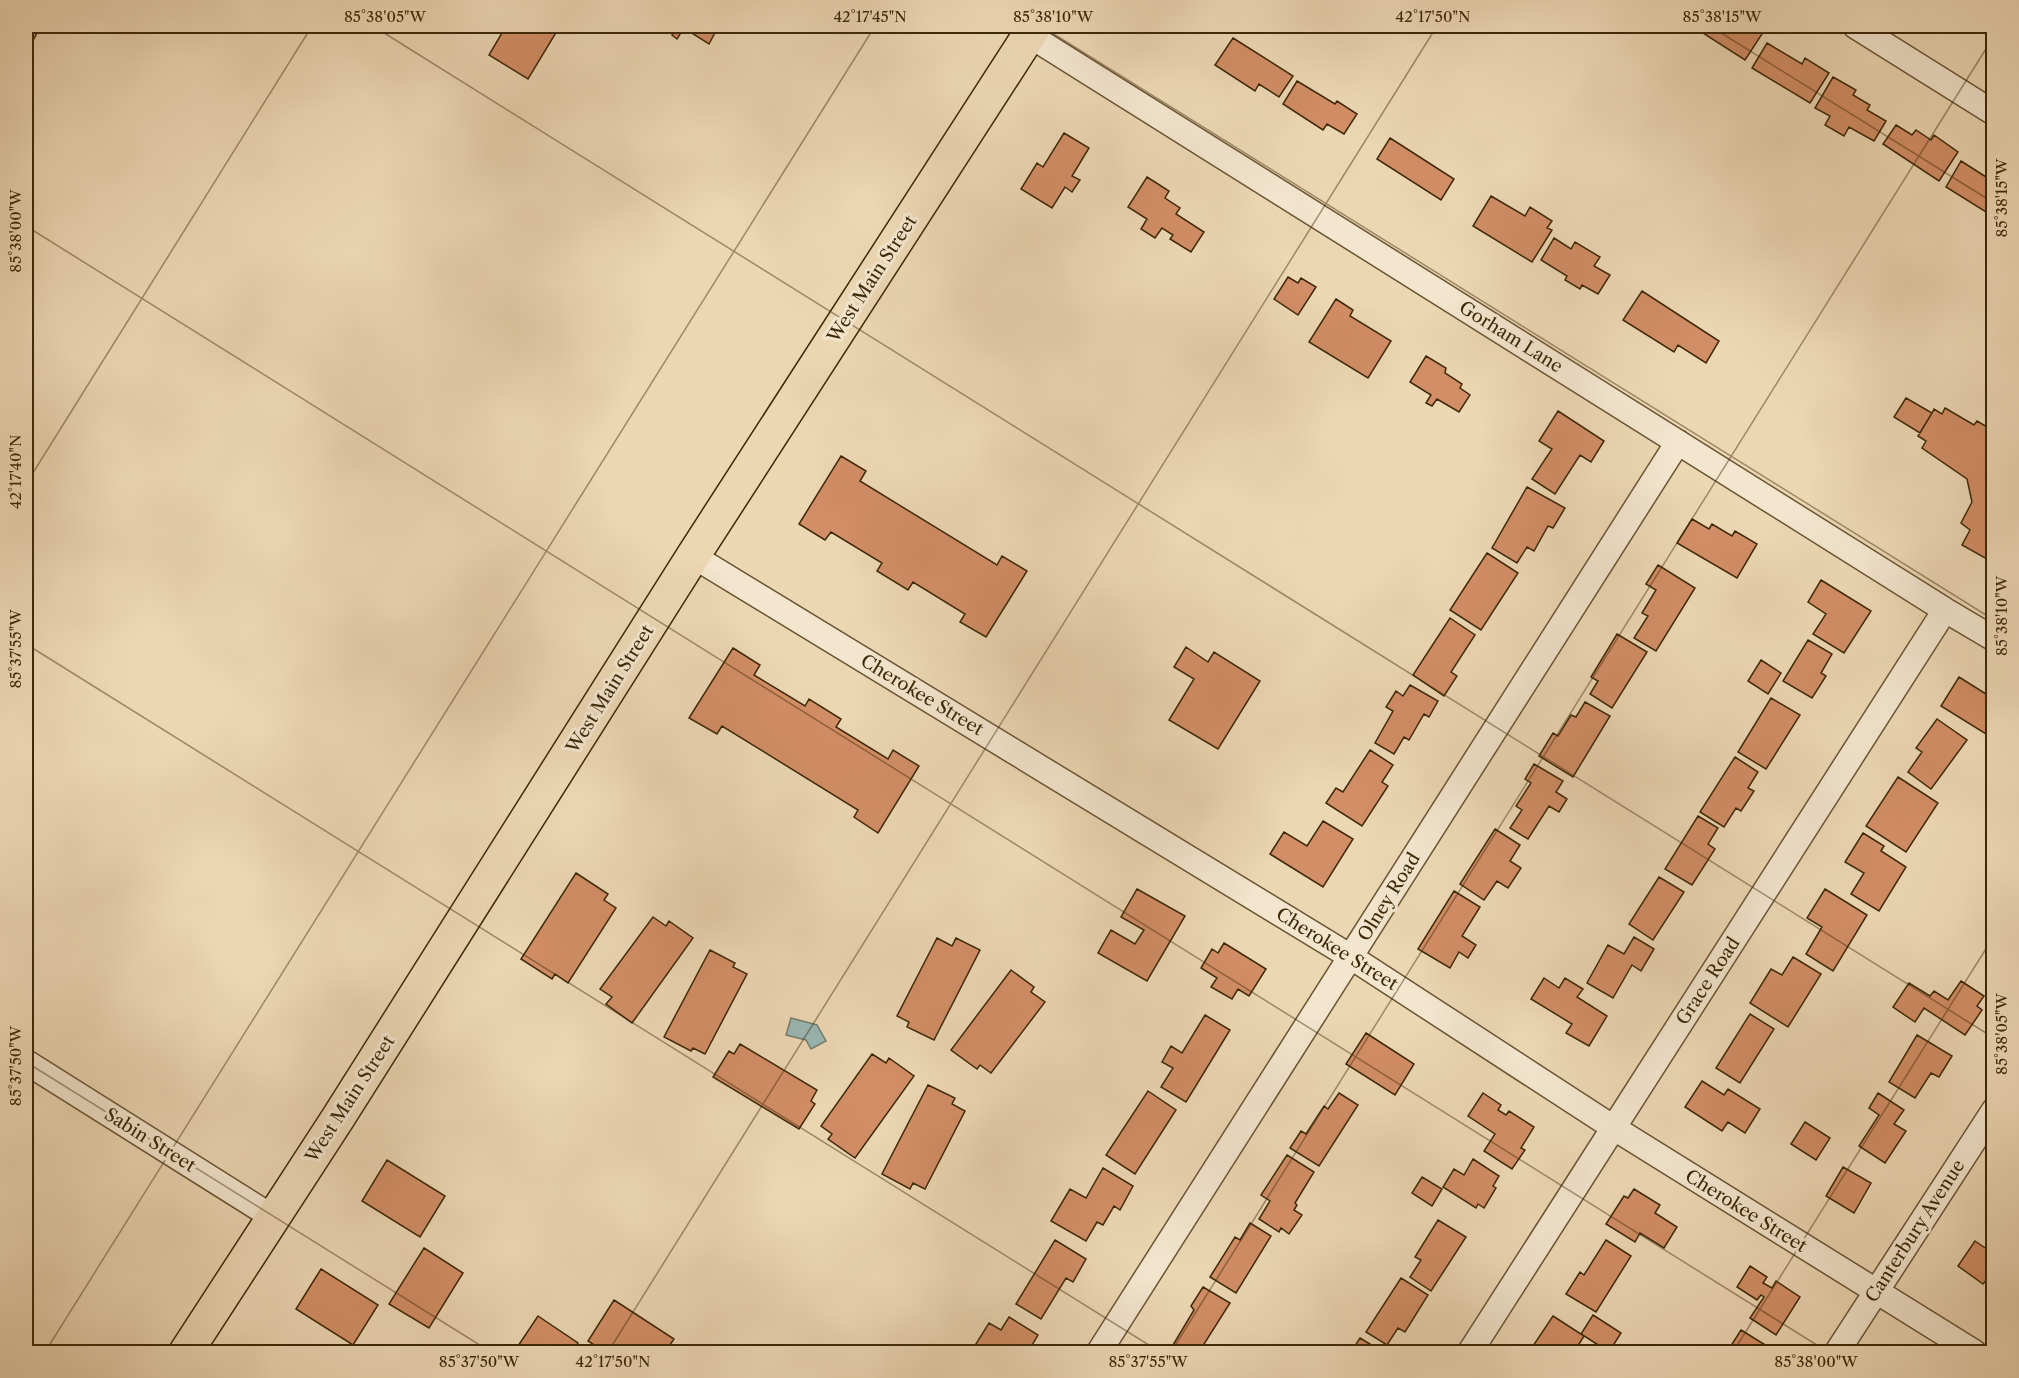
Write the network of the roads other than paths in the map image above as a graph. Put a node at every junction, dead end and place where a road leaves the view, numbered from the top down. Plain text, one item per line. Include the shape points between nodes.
1 (1855, 26) edge
2 (1032, 30) edge
3 (1994, 113) edge
4 (1678, 442) junction
5 (693, 556) junction
6 (1945, 610) junction
7 (1994, 639) edge
8 (1351, 957) junction
9 (26, 1062) edge
10 (1994, 1110) edge
11 (1614, 1128) junction
12 (274, 1218) junction
13 (1876, 1292) junction
14 (186, 1353) edge
15 (1099, 1353) edge
16 (1470, 1353) edge
17 (1837, 1353) edge
18 (1974, 1353) edge

1 - 3 street
2 - 4 street, Gorham Lane
2 - 5 main road, West Main Street
4 - 6 street, Gorham Lane
4 - 8 street, Olney Road
5 - 8 street, Cherokee Street
5 - 12 main road, West Main Street
6 - 7 street, Gorham Lane
6 - 11 street, Grace Road
8 - 11 street, Cherokee Street
8 - 15 street, Olney Road
9 - 12 street, Sabin Street
10 - 13 street, Canterbury Avenue
11 - 13 street, Cherokee Street
11 - 16 street, Grace Road
12 - 14 main road, West Main Street
13 - 17 street, Canterbury Avenue
13 - 18 street, Cherokee Street

